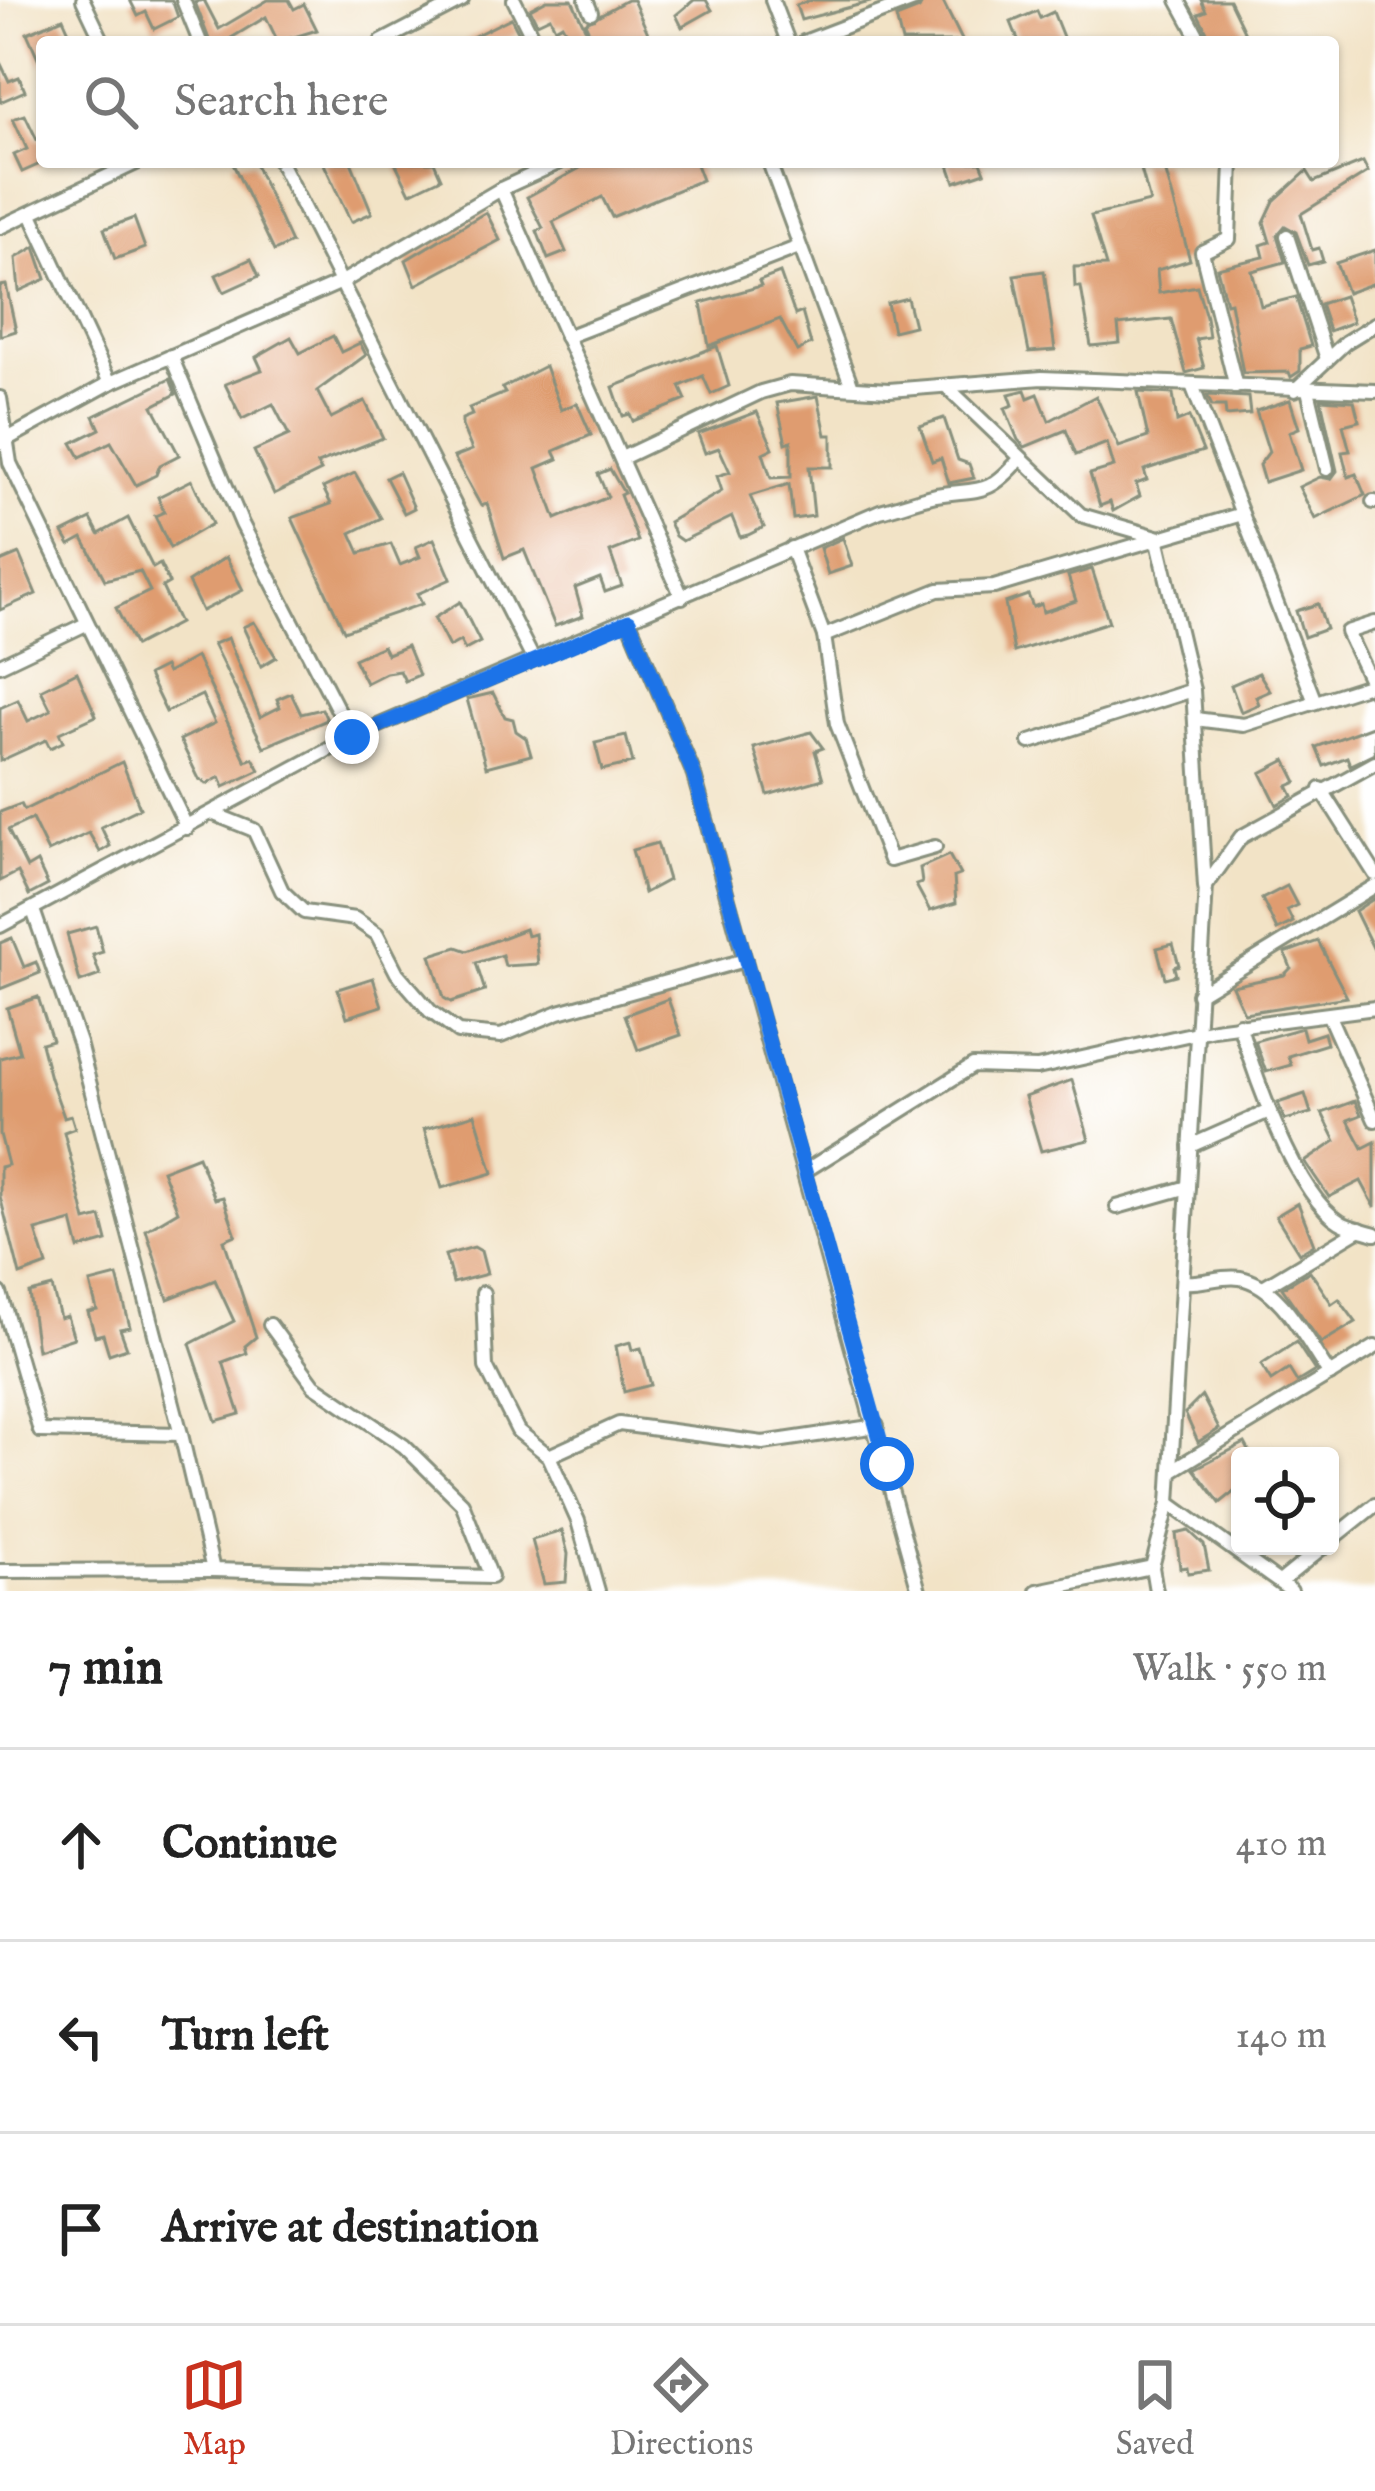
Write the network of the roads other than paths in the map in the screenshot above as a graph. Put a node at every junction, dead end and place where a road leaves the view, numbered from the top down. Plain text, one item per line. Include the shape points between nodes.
1 (83, 0) edge
2 (183, 0) edge
3 (462, 0) edge
4 (514, 0) edge
5 (772, 0) edge
6 (914, 0) edge
7 (1178, 0) edge
8 (841, 30) junction
9 (100, 36) edge
10 (198, 36) edge
11 (393, 36) edge
12 (532, 36) edge
13 (786, 36) edge
14 (822, 36) edge
15 (846, 36) edge
16 (1198, 36) edge
17 (126, 168) edge
18 (283, 168) edge
19 (522, 168) edge
20 (546, 168) edge
21 (771, 168) edge
22 (1232, 168) edge
23 (526, 177) junction
24 (501, 189) junction
25 (31, 214) junction
26 (0, 227) edge
27 (1287, 236) dead end
28 (799, 247) junction
29 (344, 281) junction
30 (1375, 324) edge
31 (566, 337) junction
32 (171, 356) junction
33 (1327, 359) junction
34 (110, 383) junction
35 (851, 384) junction
36 (1192, 385) junction
37 (1236, 387) junction
38 (946, 388) junction
39 (1301, 390) junction
40 (1375, 391) edge
41 (0, 398) edge
42 (4, 441) edge
43 (624, 457) junction
44 (1019, 459) junction
45 (1327, 469) dead end
46 (1242, 514) junction
47 (1157, 537) junction
48 (791, 548) junction
49 (682, 597) junction
50 (629, 621) junction
51 (1375, 623) edge
52 (86, 624) junction
53 (824, 636) junction
54 (533, 658) junction
55 (0, 665) edge
56 (1373, 687) edge
57 (1193, 690) junction
58 (1315, 702) junction
59 (1195, 719) junction
60 (352, 737) junction
61 (1030, 742) dead end
62 (1375, 763) edge
63 (1321, 789) junction
64 (214, 814) junction
65 (187, 828) junction
66 (935, 848) dead end
67 (1375, 874) edge
68 (1375, 886) edge
69 (1205, 891) junction
70 (33, 910) junction
71 (0, 926) edge
72 (745, 960) junction
73 (1198, 994) junction
74 (1375, 1008) edge
75 (1329, 1016) junction
76 (1239, 1024) junction
77 (1196, 1033) junction
78 (1267, 1112) junction
79 (1375, 1120) edge
80 (1190, 1146) junction
81 (805, 1171) junction
82 (1188, 1187) junction
83 (1117, 1207) dead end
84 (1368, 1232) edge
85 (1183, 1282) junction
86 (1265, 1286) junction
87 (0, 1292) edge
88 (484, 1293) dead end
89 (270, 1325) dead end
90 (1375, 1347) edge
91 (1330, 1375) junction
92 (878, 1426) junction
93 (181, 1434) junction
94 (548, 1456) junction
95 (1171, 1472) junction
96 (1169, 1503) junction
97 (1375, 1505) edge
98 (1339, 1534) edge
99 (1316, 1555) edge
100 (1152, 1567) junction
101 (213, 1570) junction
102 (0, 1571) edge
103 (1284, 1587) edge
104 (598, 1591) edge
105 (919, 1591) edge
106 (1037, 1591) edge
107 (1156, 1591) edge

1 - 9 street
2 - 10 street
3 - 11 street
4 - 12 street
5 - 13 street
6 - 8 street
7 - 16 street
8 - 14 street
8 - 15 street
17 - 25 street
18 - 29 street
19 - 23 street
20 - 23 street
21 - 28 street
22 - 37 street via 1229,239 1202,252
23 - 24 street
24 - 29 street
24 - 31 street
25 - 26 street
25 - 34 street
27 - 33 street
28 - 31 street
28 - 35 street
29 - 32 street
29 - 54 street
30 - 33 street
31 - 43 street
32 - 34 street
32 - 60 street via 242,524
33 - 39 street
34 - 42 street
35 - 38 street
35 - 43 street via 761,392
36 - 37 street
36 - 38 street via 1042,378
36 - 46 street
37 - 39 street
38 - 44 street
39 - 40 street
39 - 45 street
41 - 42 street
42 - 52 street
43 - 49 street
44 - 47 street via 1081,515
44 - 48 street via 976,494 880,511
46 - 47 street
46 - 58 street
47 - 53 street via 994,587 938,590
47 - 57 street
48 - 49 street
48 - 53 street
49 - 50 street
50 - 54 street
50 - 72 street via 693,772
51 - 56 street via 1347,632
52 - 55 street
52 - 65 street
53 - 66 street via 837,724 890,860
54 - 60 street
56 - 58 street
57 - 59 street
57 - 61 street
58 - 59 street via 1244,725
59 - 69 street
60 - 64 street
62 - 63 street
63 - 67 street
63 - 69 street via 1241,837
64 - 65 street
64 - 72 street via 254,830 282,891 304,912 355,919 377,934 397,973 458,1032 501,1036
65 - 70 street
68 - 73 street
69 - 73 street
70 - 71 street
70 - 93 street via 80,1043
72 - 81 street
73 - 77 street
74 - 75 street
75 - 76 street
75 - 79 street
76 - 77 street
76 - 78 street
77 - 80 street
77 - 81 street via 1037,1068 974,1066
78 - 80 street
78 - 84 street via 1321,1202 1338,1221
80 - 82 street
81 - 92 street
82 - 83 street
82 - 85 street
84 - 86 street
85 - 86 street via 1234,1276
85 - 95 street
86 - 91 street
87 - 93 street via 40,1432
88 - 94 street via 486,1367 518,1431
89 - 101 street via 314,1385 404,1446 462,1503 491,1577
90 - 91 street
91 - 95 street
92 - 94 street via 763,1443 619,1424
92 - 105 street
93 - 101 street
94 - 104 street
95 - 96 street
96 - 100 street
96 - 103 street
97 - 98 street
99 - 103 street
100 - 106 street
100 - 107 street
101 - 102 street

